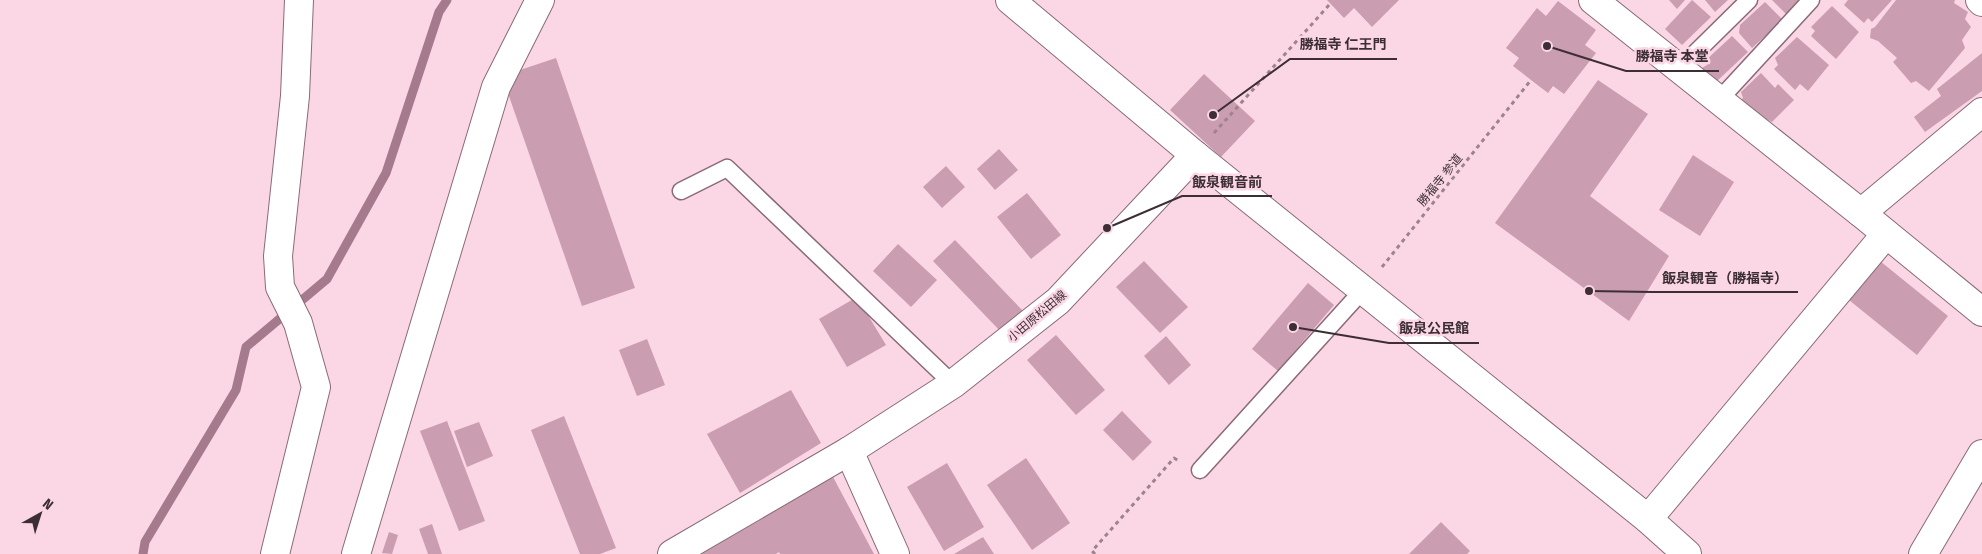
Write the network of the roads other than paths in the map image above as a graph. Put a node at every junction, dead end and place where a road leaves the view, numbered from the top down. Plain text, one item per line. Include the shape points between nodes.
1 (299, 0) edge
2 (540, 0) edge
3 (1010, 0) edge
4 (1593, 0) edge
5 (1748, 0) edge
6 (1811, 0) edge
7 (1679, 69) junction
8 (1719, 100) junction
9 (1982, 112) edge
10 (1194, 155) junction
11 (682, 191) dead end
12 (1861, 212) junction
13 (1886, 234) junction
14 (1362, 291) junction
15 (1982, 312) edge
16 (953, 384) junction
17 (849, 451) junction
18 (1982, 454) edge
19 (1200, 470) road end
20 (1648, 519) junction
21 (275, 554) edge
22 (356, 554) edge
23 (672, 554) edge
24 (895, 554) edge
25 (1687, 554) edge
26 (1923, 554) edge

1 - 21 street via 295,96 278,256 280,287 298,324 316,387
2 - 22 street via 496,87
3 - 10 street
4 - 7 street
5 - 7 lane
6 - 8 lane
7 - 8 street
8 - 12 street
9 - 12 street
10 - 14 street
10 - 16 street, 小田原松田線 via 1058,301
11 - 16 lane via 727,168
12 - 13 street
13 - 15 street
13 - 20 street
14 - 19 lane
14 - 20 street
16 - 17 street, 小田原松田線
17 - 23 street, 小田原松田線
17 - 24 street
18 - 26 street
20 - 25 street

